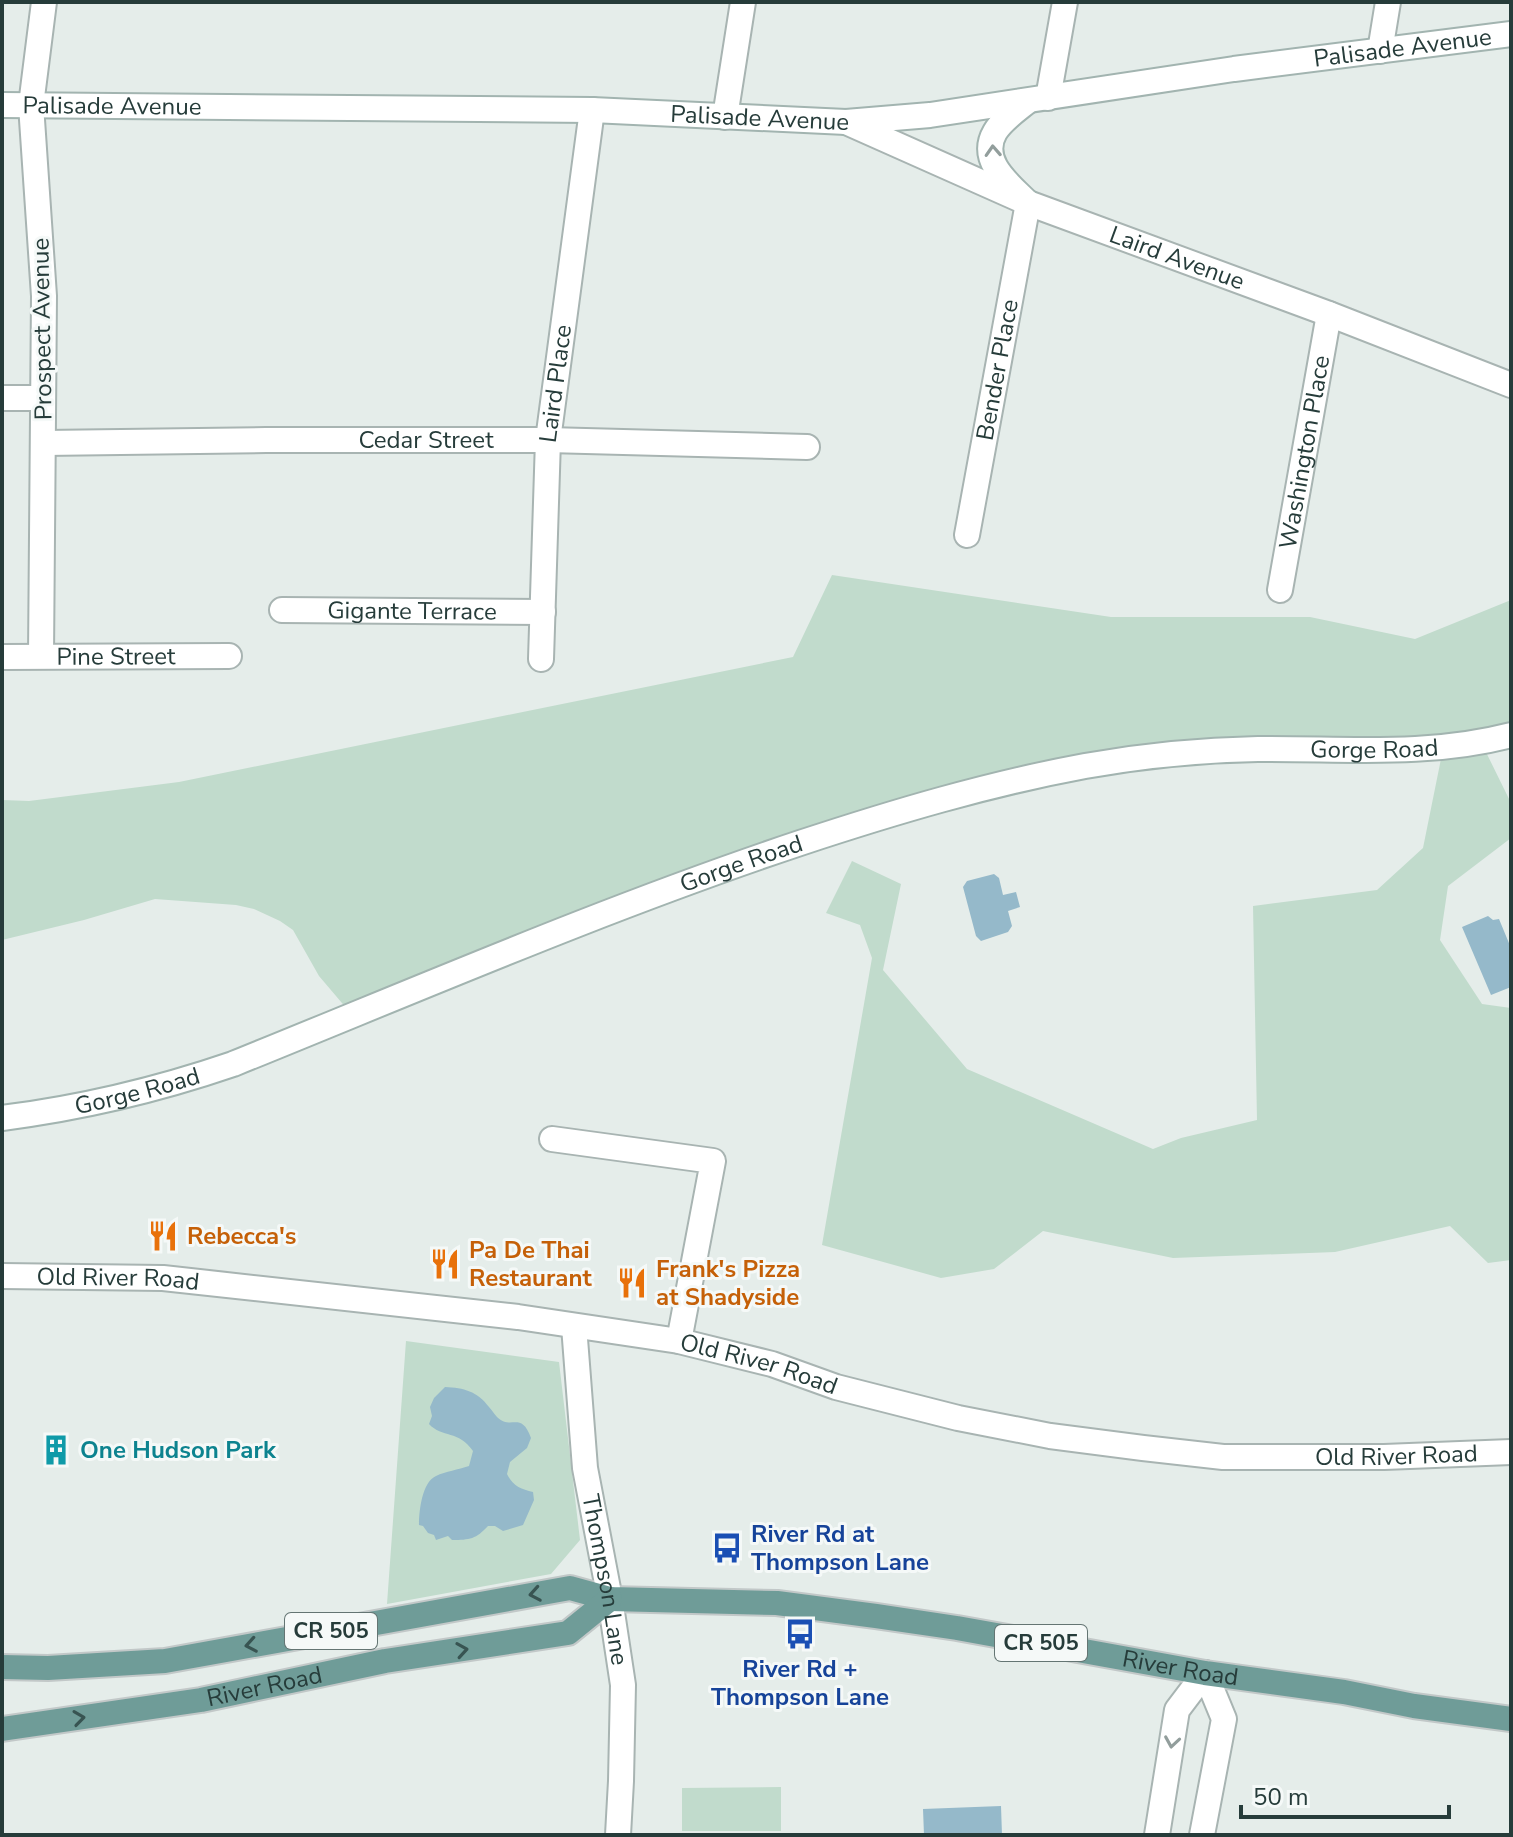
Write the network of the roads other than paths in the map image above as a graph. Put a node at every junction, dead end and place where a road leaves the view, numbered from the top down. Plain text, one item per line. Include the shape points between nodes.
1 (44, 2) edge
2 (743, 2) edge
3 (1065, 2) edge
4 (1388, 2) edge
5 (1511, 34) edge
6 (1380, 51) junction
7 (1038, 99) junction
8 (2, 105) edge
9 (31, 105) junction
10 (592, 110) junction
11 (725, 117) junction
12 (846, 122) junction
13 (1028, 203) junction
14 (1329, 314) junction
15 (1511, 385) edge
16 (2, 398) edge
17 (43, 398) junction
18 (548, 440) junction
19 (44, 443) junction
20 (807, 447) dead end
21 (967, 535) dead end
22 (1280, 590) dead end
23 (282, 610) dead end
24 (543, 612) junction
25 (41, 656) junction
26 (229, 656) dead end
27 (2, 657) edge
28 (541, 659) dead end
29 (1511, 735) edge
30 (2, 1118) edge
31 (552, 1139) dead end
32 (2, 1276) edge
33 (574, 1326) junction
34 (679, 1341) junction
35 (1511, 1452) edge
36 (610, 1599) junction
37 (2, 1667) edge
38 (1205, 1673) junction
39 (1511, 1719) edge
40 (2, 1729) edge
41 (618, 1835) edge
42 (1157, 1835) edge
43 (1202, 1835) edge

1 - 9 street, Prospect Avenue
2 - 11 street
3 - 7 street
4 - 6 street
5 - 6 street, Palisade Avenue
6 - 7 street, Palisade Avenue
7 - 12 street, Palisade Avenue
13 -> 7 street via 997,172 991,142 995,131
8 - 9 street, Palisade Avenue
9 - 10 street, Palisade Avenue
9 - 17 street, Prospect Avenue via 44,296
10 - 11 street, Palisade Avenue
10 - 18 street, Laird Place
11 - 12 street, Palisade Avenue
12 - 13 street, Laird Avenue
13 - 14 street, Laird Avenue
13 - 21 street, Bender Place
14 - 15 street, Laird Avenue
14 - 22 street, Washington Place
16 - 17 street
17 - 19 street, Prospect Avenue
18 - 19 street, Cedar Street
18 - 20 street, Cedar Street
18 - 24 street, Laird Place
19 - 25 street, Prospect Avenue
23 - 24 street, Gigante Terrace
24 - 28 street, Laird Place
25 - 26 street, Pine Street
25 - 27 street, Pine Street
29 - 30 street, Gorge Road via 1443,749 1256,749 1171,755 1004,783 717,870 171,1085
31 - 34 street via 713,1161
32 - 33 street, Old River Road via 163,1278
33 - 34 street, Old River Road
33 - 36 street, Thompson Lane via 585,1468
34 - 35 street, Old River Road via 772,1364 836,1387 1050,1436 1223,1457
36 -> 37 main road, River Road / CR 505 via 570,1588 165,1661
36 - 38 main road, River Road / CR 505 via 777,1603 957,1628
40 -> 36 main road, River Road / CR 505 via 201,1700 385,1661 568,1633
36 - 41 street, Thompson Lane via 623,1685
38 - 39 main road, River Road / CR 505
38 -> 42 street via 1177,1710
38 - 43 street via 1224,1719

